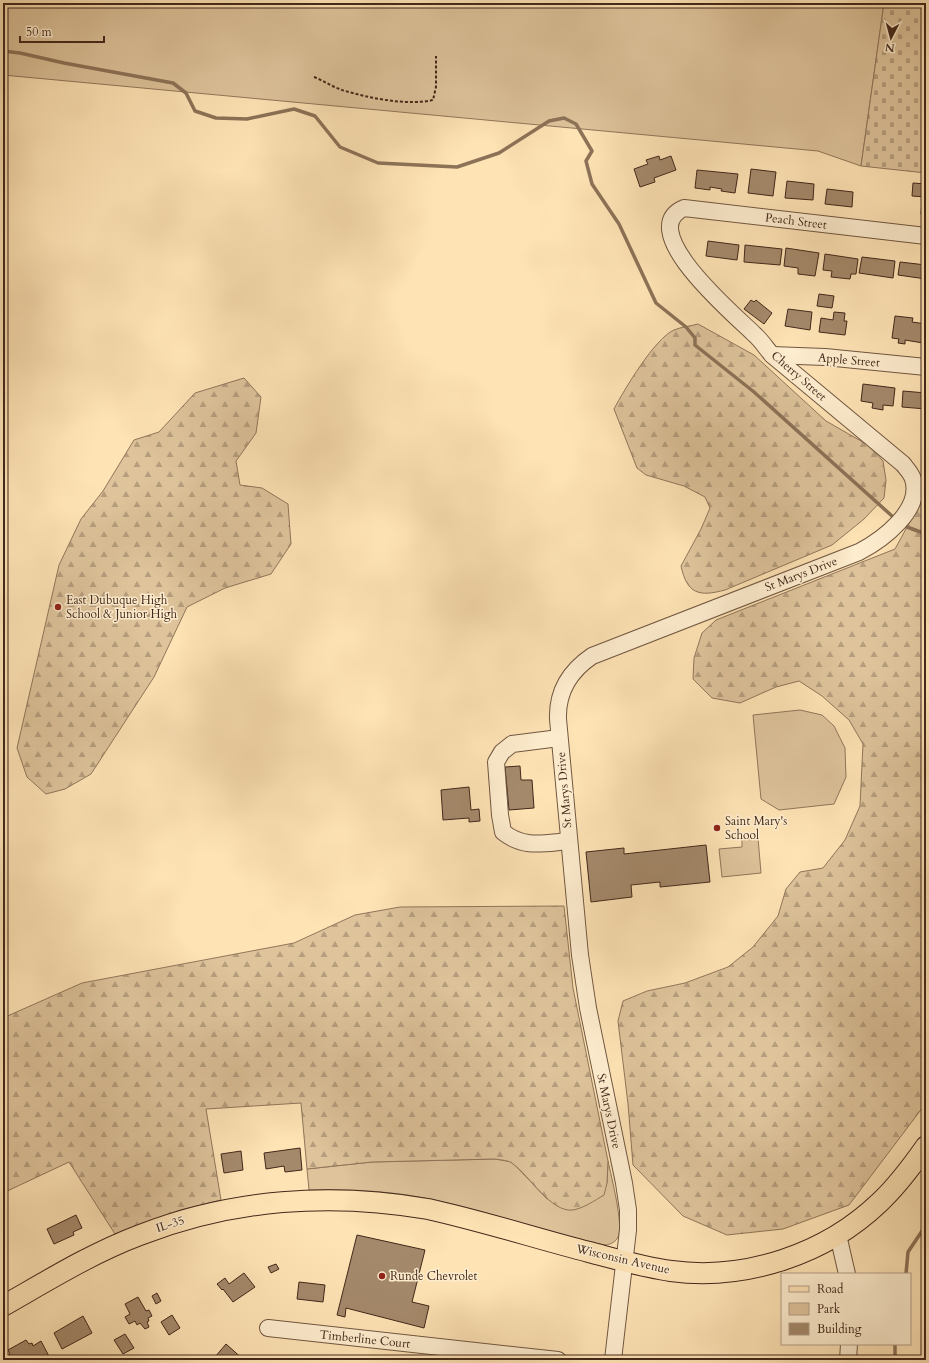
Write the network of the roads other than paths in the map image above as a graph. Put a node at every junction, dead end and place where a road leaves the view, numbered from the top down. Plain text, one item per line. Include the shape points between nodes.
1 (671, 219) joint
2 (926, 236) edge
3 (772, 355) junction
4 (926, 367) edge
5 (894, 527) joint
6 (559, 738) junction
7 (569, 841) junction
8 (926, 1146) edge
9 (353, 1200) joint
10 (838, 1235) junction
11 (625, 1262) junction
12 (847, 1273) edge
13 (3, 1306) edge
14 (268, 1328) dead end
15 (849, 1345) edge
16 (558, 1360) edge
17 (613, 1360) edge
18 (848, 1360) edge

1 - 2 street, Peach Street via 684,208
1 - 3 street, Cherry Street via 670,235 694,274
3 - 4 street, Apple Street via 825,357
3 - 5 street, Cherry Street via 909,472 913,479 912,502
5 - 6 street, St Marys Drive via 874,544 859,552 592,656 571,674 564,686 557,713
6 - 7 street, St Marys Drive
6 - 7 street via 512,744 502,752 496,762 500,815 503,832 511,839 527,844
7 - 11 street, St Marys Drive via 588,1008 628,1210
8 - 10 main road, Wisconsin Avenue via 893,1190
9 - 11 main road, Wisconsin Avenue via 398,1204 448,1214
9 - 13 main road, IL-35 via 303,1200 257,1204 174,1222 102,1251
10 - 11 main road, Wisconsin Avenue via 792,1257 728,1272 673,1271
10 - 12 street
11 - 17 street, St Marys Drive
14 - 16 street, Timberline Court
15 - 18 street

